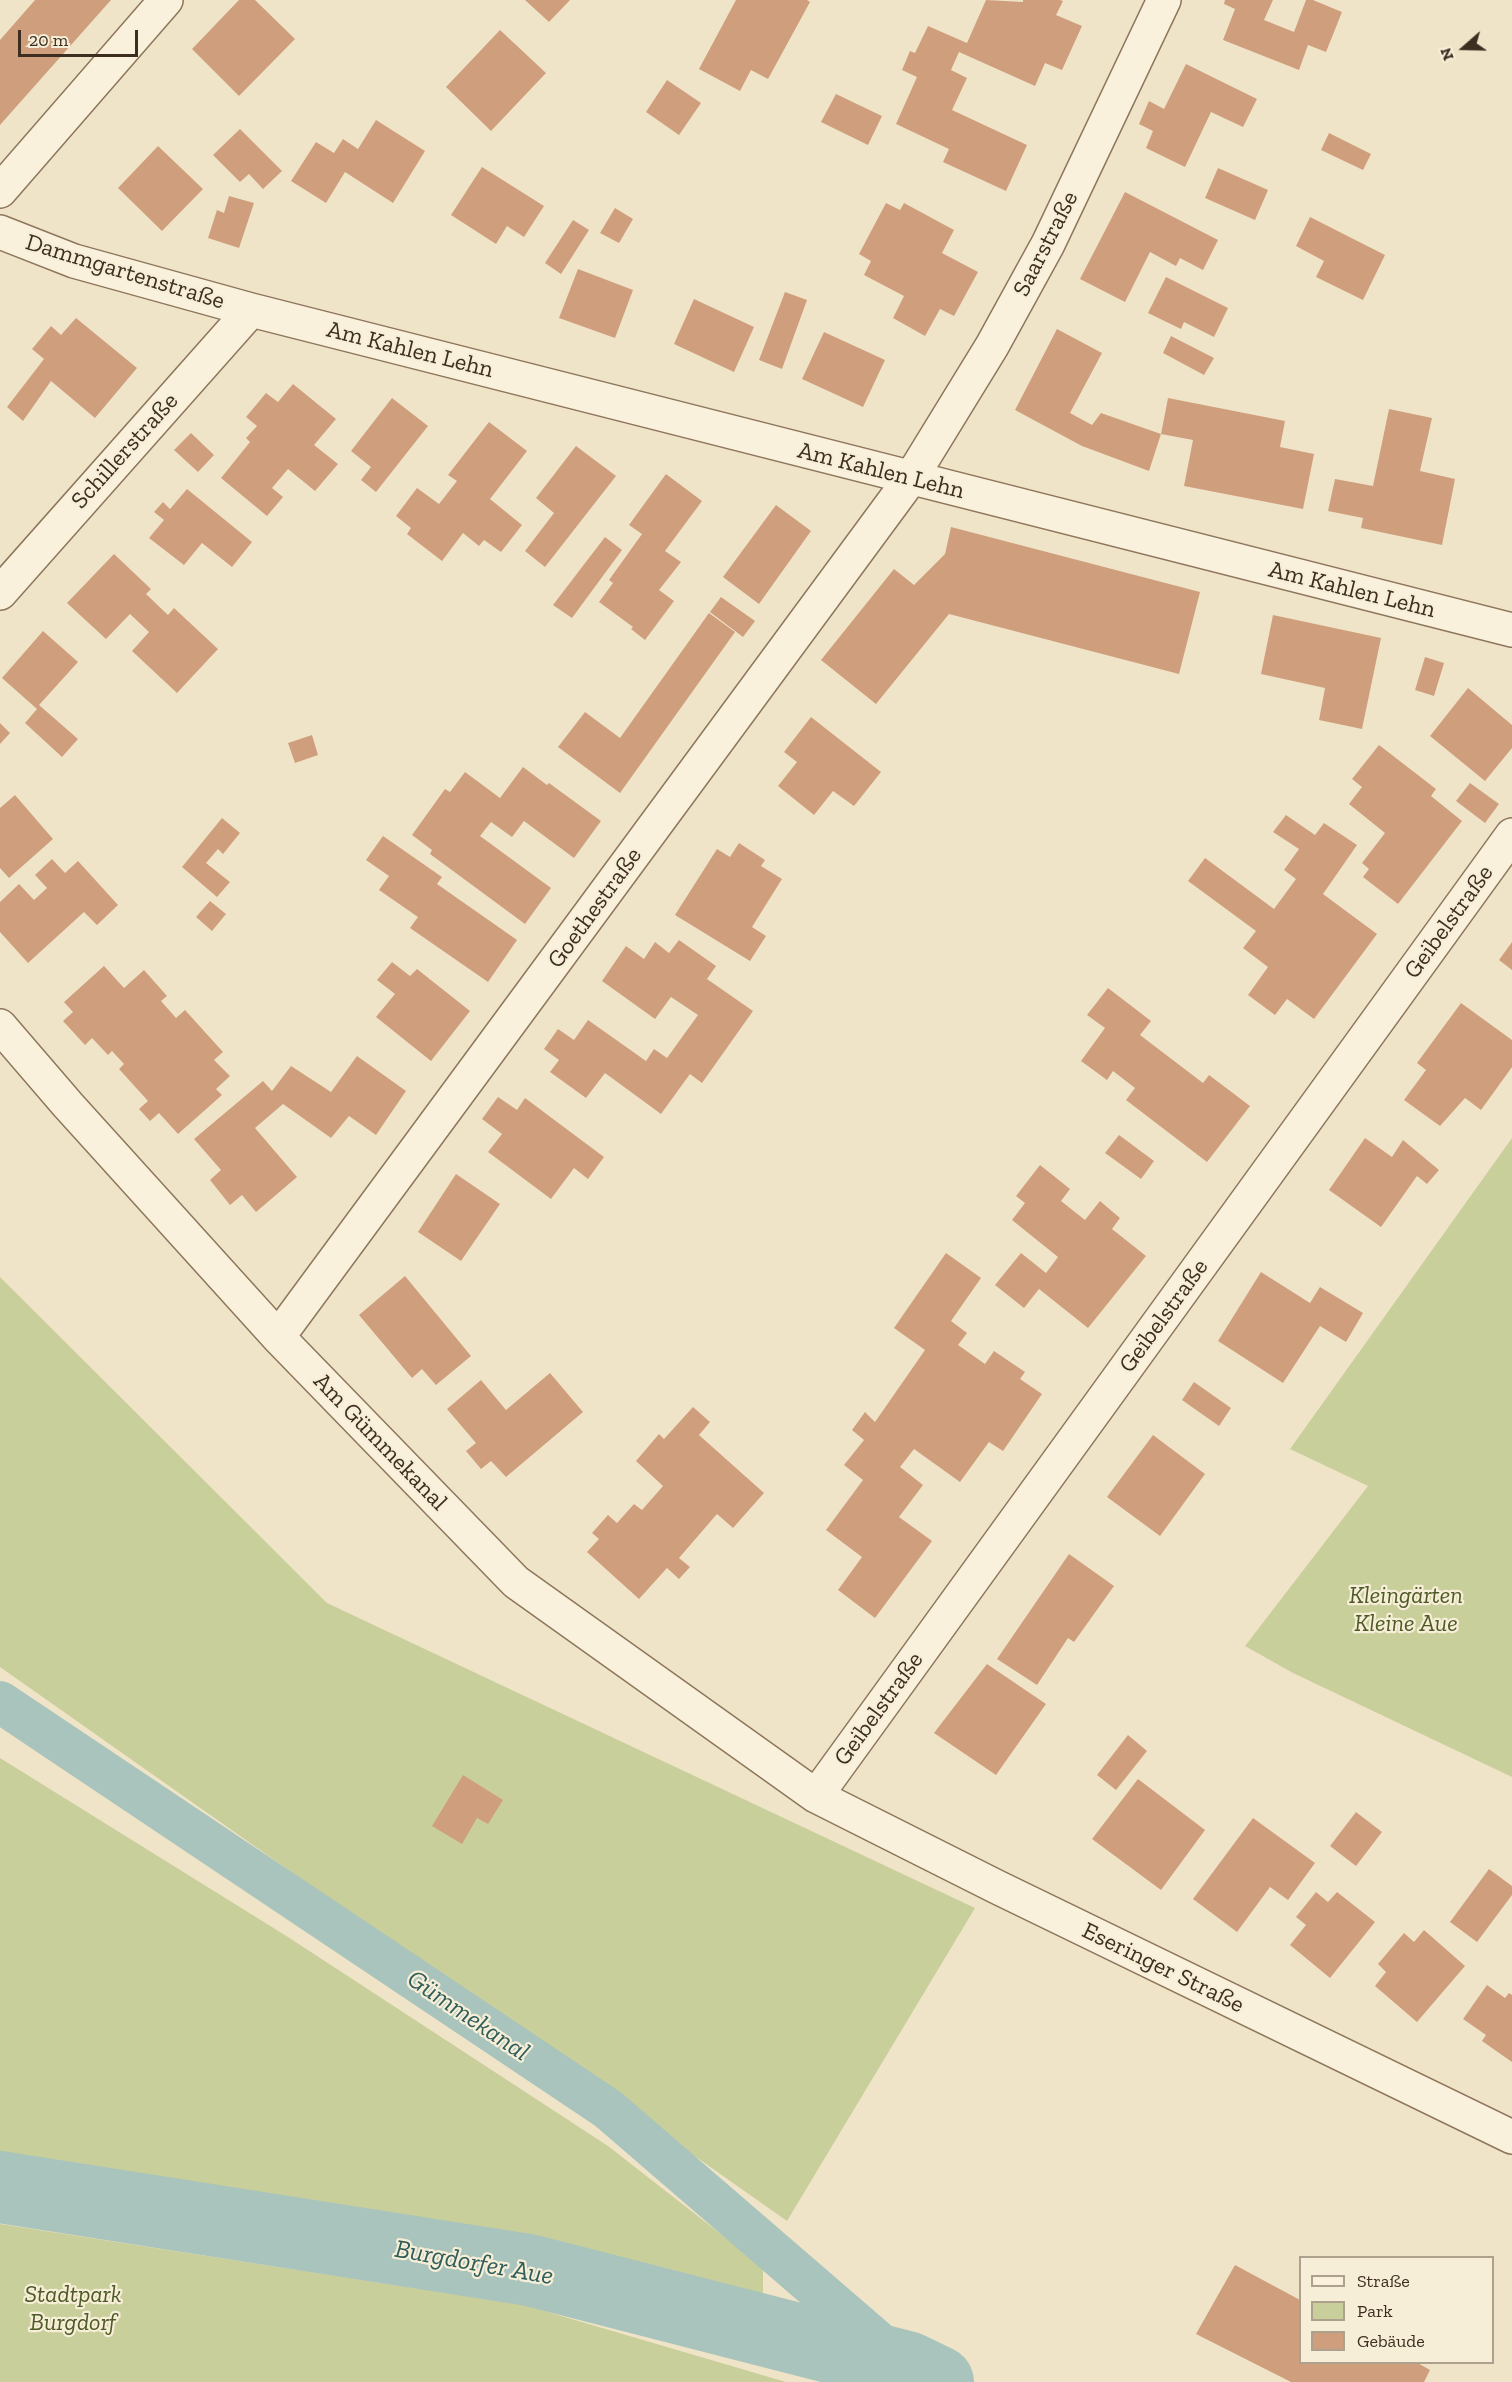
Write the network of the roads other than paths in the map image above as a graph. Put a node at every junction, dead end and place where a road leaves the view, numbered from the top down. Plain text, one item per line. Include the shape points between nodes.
1 (166, 0) edge
2 (1164, 0) edge
3 (0, 191) edge
4 (0, 232) edge
5 (250, 310) junction
6 (911, 478) junction
7 (0, 592) edge
8 (1512, 630) edge
9 (1512, 835) edge
10 (0, 1026) edge
11 (278, 1337) junction
12 (816, 1796) junction
13 (1512, 2137) edge

1 - 3 street
2 - 6 street, Saarstraße via 1048,244 992,346
4 - 5 street, Dammgartenstraße via 74,261
5 - 6 street, Am Kahlen Lehn
5 - 7 street, Schillerstraße
6 - 8 street, Am Kahlen Lehn
6 - 11 street, Goethestraße
9 - 12 street, Geibelstraße
10 - 11 street, Am Gümmekanal
11 - 12 street, Am Gümmekanal via 516,1582
12 - 13 street, Eseringer Straße

